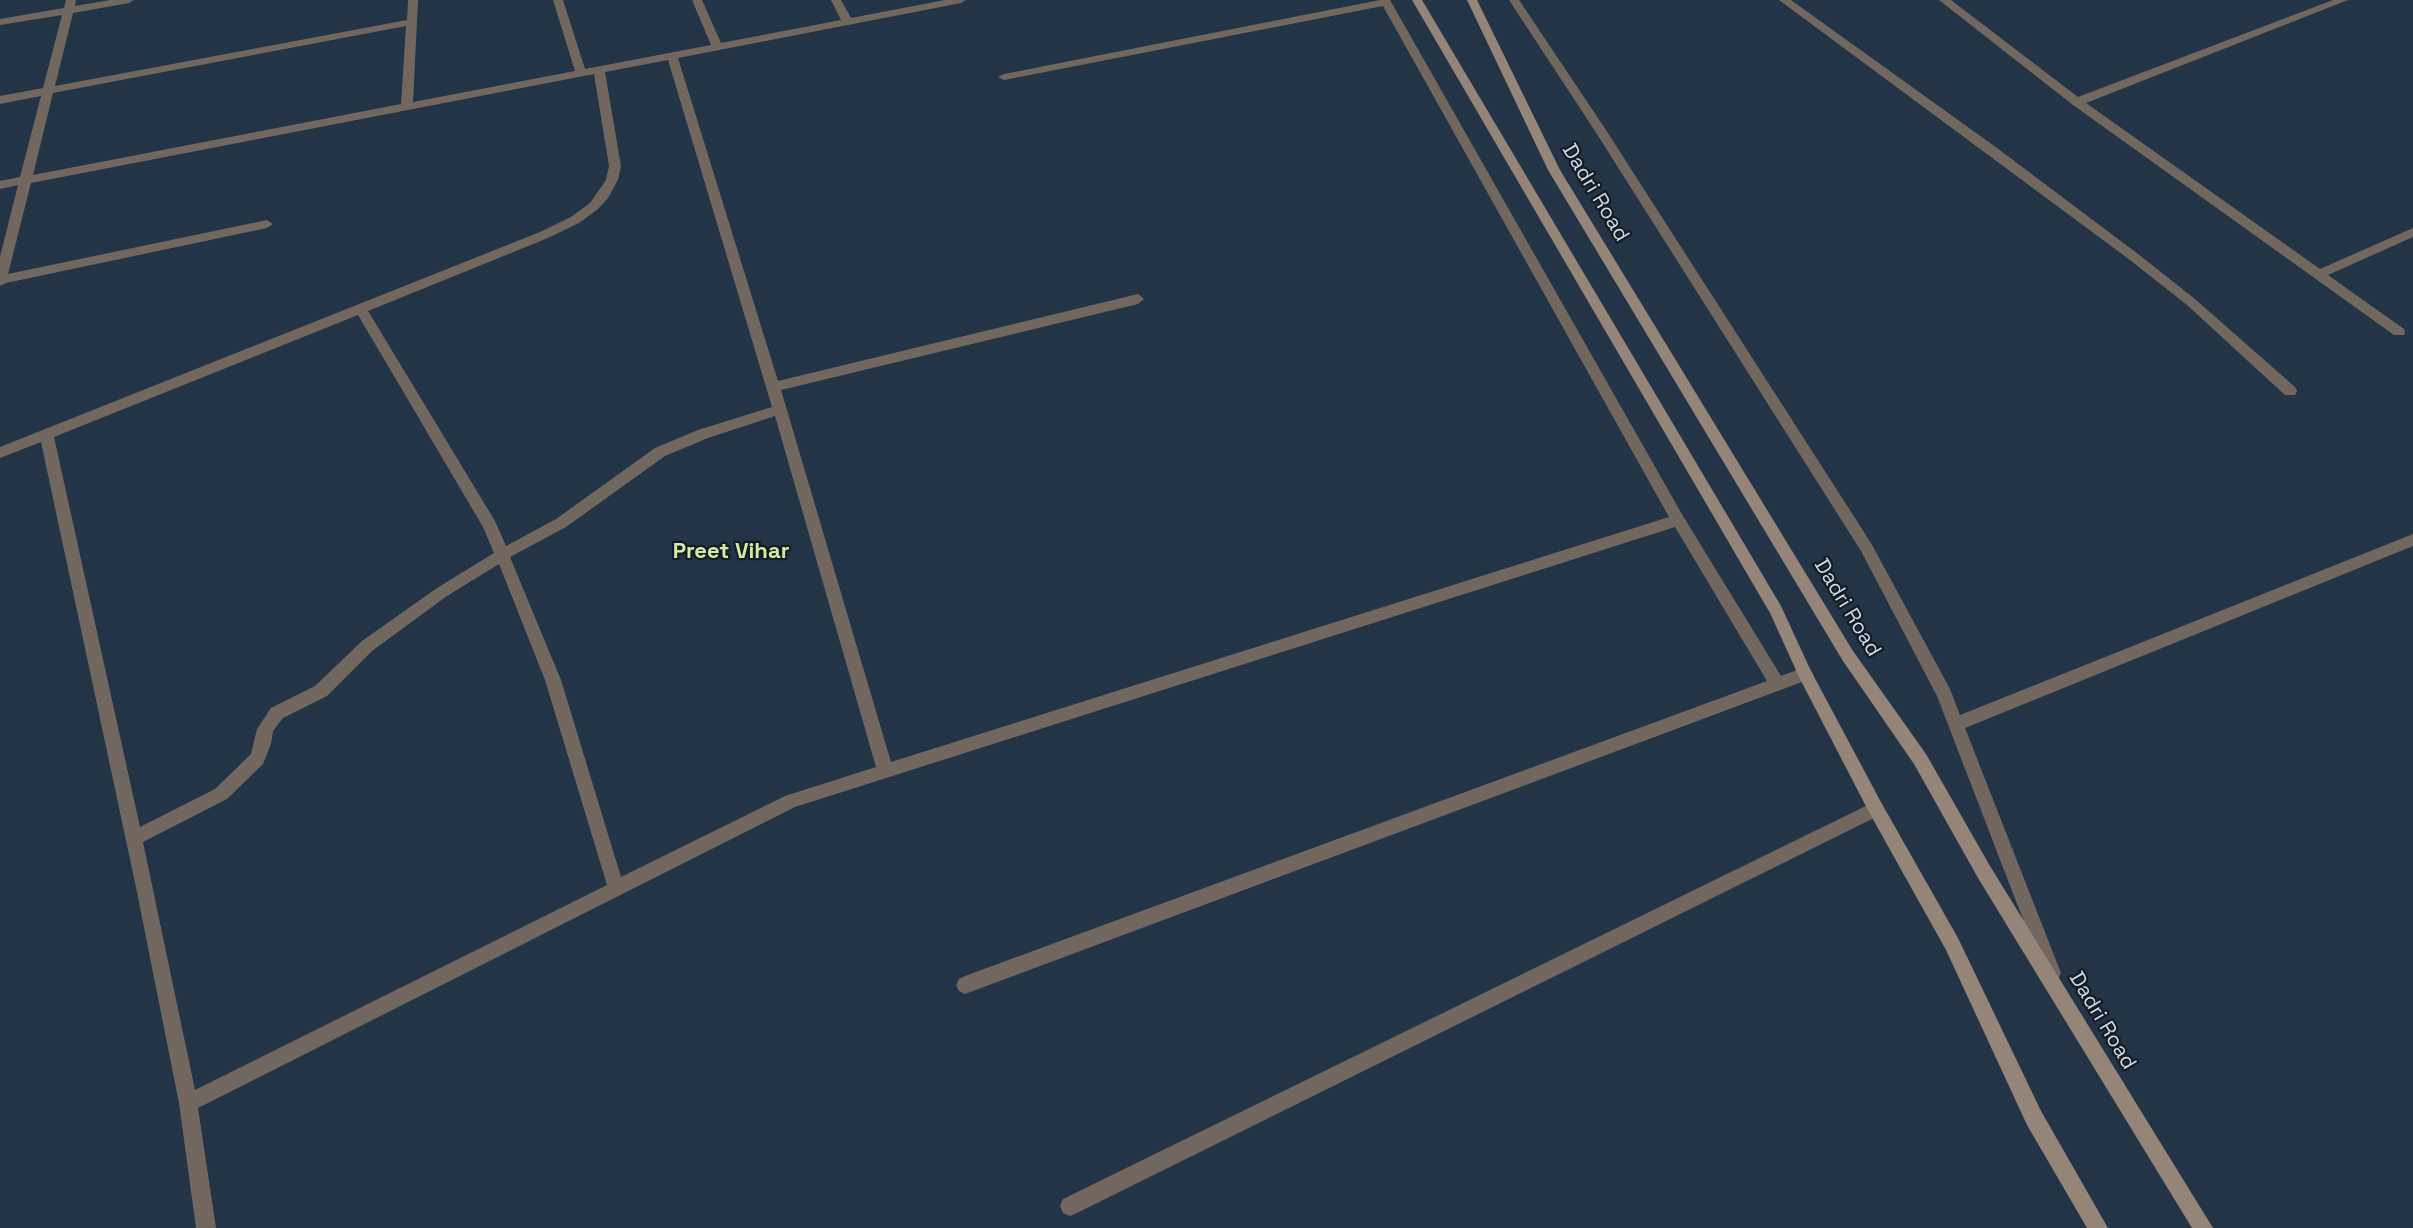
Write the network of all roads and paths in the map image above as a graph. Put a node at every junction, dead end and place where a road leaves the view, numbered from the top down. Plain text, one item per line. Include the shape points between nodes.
1 (129, 0) edge
2 (413, 0) edge
3 (558, 0) edge
4 (697, 0) edge
5 (836, 0) edge
6 (961, 0) edge
7 (1417, 0) edge
8 (1472, 0) edge
9 (1514, 0) edge
10 (1784, 0) edge
11 (1944, 0) edge
12 (2343, 0) edge
13 (1385, 1) edge
14 (69, 5) edge
15 (848, 21) junction
16 (0, 22) edge
17 (412, 22) junction
18 (717, 46) junction
19 (672, 55) junction
20 (599, 69) junction
21 (581, 73) junction
22 (1004, 77) dead end
23 (47, 92) junction
24 (0, 100) edge
25 (2077, 102) junction
26 (407, 106) junction
27 (25, 181) junction
28 (0, 185) edge
29 (267, 224) dead end
30 (2413, 232) edge
31 (2320, 274) junction
32 (0, 280) edge
33 (1138, 299) dead end
34 (360, 308) junction
35 (2399, 332) dead end
36 (772, 387) junction
37 (2290, 390) dead end
38 (778, 410) junction
39 (46, 434) junction
40 (0, 453) edge
41 (1678, 520) junction
42 (2413, 540) edge
43 (502, 555) junction
44 (1805, 674) junction
45 (1777, 684) junction
46 (1956, 724) junction
47 (885, 770) junction
48 (1876, 809) junction
49 (135, 838) junction
50 (616, 888) junction
51 (965, 985) dead end
52 (2060, 995) junction
53 (188, 1103) junction
54 (1070, 1206) dead end
55 (206, 1228) edge
56 (2098, 1228) edge
57 (2203, 1228) edge

1 - 14 street
2 - 17 street
3 - 21 street
4 - 18 street
5 - 15 street
6 - 15 street
7 - 44 street via 1776,610
8 - 52 street, Dadri Road via 1554,170 1848,656 1920,759
9 - 46 street via 1866,547
10 - 37 street via 2125,250 2191,302
11 - 25 street
12 - 25 street
13 - 22 street
13 - 41 street
14 - 16 street
14 - 23 street
15 - 18 street
17 - 23 street
17 - 26 street
18 - 19 street
19 - 20 street
19 - 36 street
20 - 21 street
20 - 34 street via 615,166 612,180 594,206 544,235
21 - 26 street
23 - 24 street
23 - 27 street
25 - 31 street
26 - 27 street
27 - 28 street
27 - 32 street
29 - 32 street
30 - 31 street
31 - 35 street
33 - 36 street
34 - 39 street
34 - 43 street via 490,525
36 - 38 street
38 - 43 street via 660,452 561,523
38 - 47 street
39 - 40 street
39 - 49 street
41 - 45 street
41 - 47 street
42 - 46 street
43 - 49 street via 442,592 368,646 321,691 277,713 265,729 257,759 221,794
43 - 50 street via 553,680
44 - 45 street
44 - 48 street
45 - 51 street
46 - 52 street
47 - 50 street via 791,801
48 - 54 street
48 - 56 street via 1952,944 2034,1118
49 - 53 street
50 - 53 street
52 - 57 street, Dadri Road
53 - 55 street

